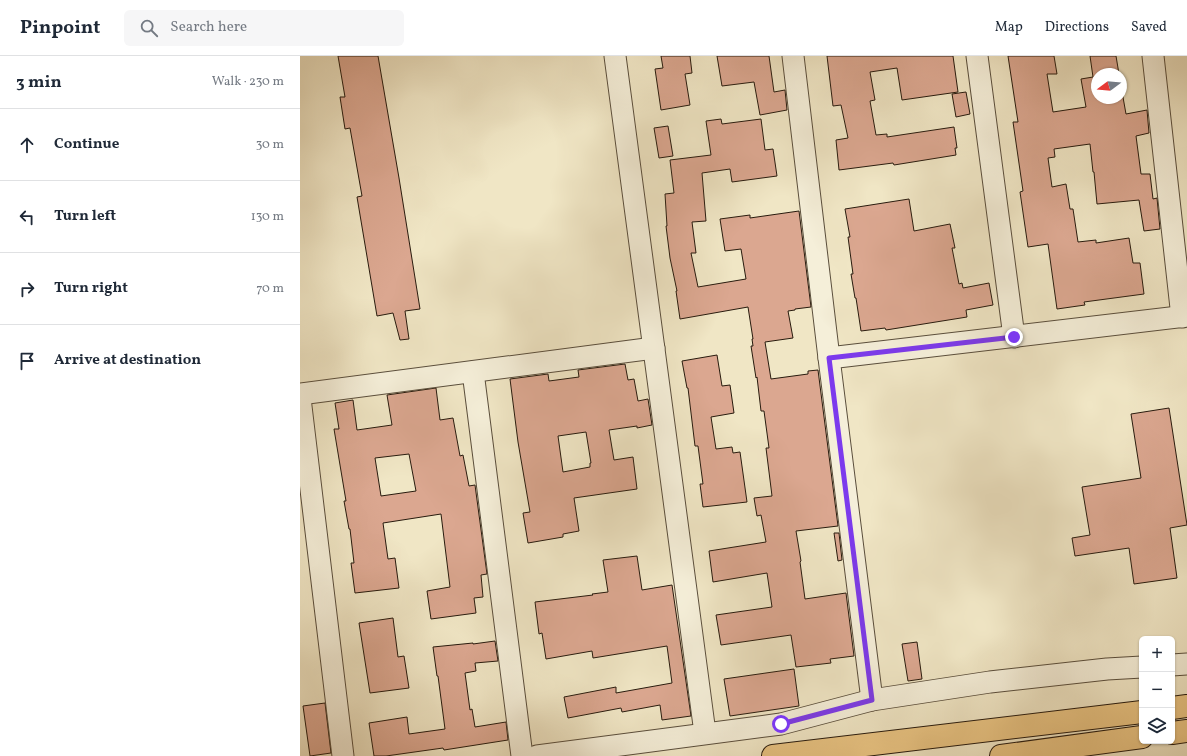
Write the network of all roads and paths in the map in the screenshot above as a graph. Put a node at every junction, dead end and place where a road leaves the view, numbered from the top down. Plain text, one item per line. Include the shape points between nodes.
1 (615, 56) edge
2 (793, 56) edge
3 (977, 56) edge
4 (1153, 56) edge
5 (1184, 317) edge
6 (1014, 337) junction
7 (654, 348) junction
8 (829, 358) junction
9 (473, 372) junction
10 (300, 394) edge
11 (300, 398) edge
12 (1187, 664) edge
13 (1175, 665) edge
14 (1139, 667) edge
15 (872, 700) junction
16 (1187, 706) edge
17 (1175, 708) edge
18 (1139, 712) edge
19 (1187, 731) edge
20 (705, 733) junction
21 (1175, 733) edge
22 (1139, 737) edge
23 (343, 756) edge
24 (522, 756) edge
25 (537, 756) edge
26 (773, 756) edge
27 (1001, 756) edge

1 - 7 street
2 - 8 street
3 - 6 street
4 - 5 street
5 - 6 street
6 - 8 street
7 - 9 street
7 - 20 street
8 - 15 street
9 - 10 street
9 - 24 street
11 - 23 street
12 - 13 street
14 - 15 street via 990,682
15 - 20 street via 781,724
16 - 17 highway
18 - 26 highway
19 - 21 highway
20 - 25 street
22 - 27 highway

